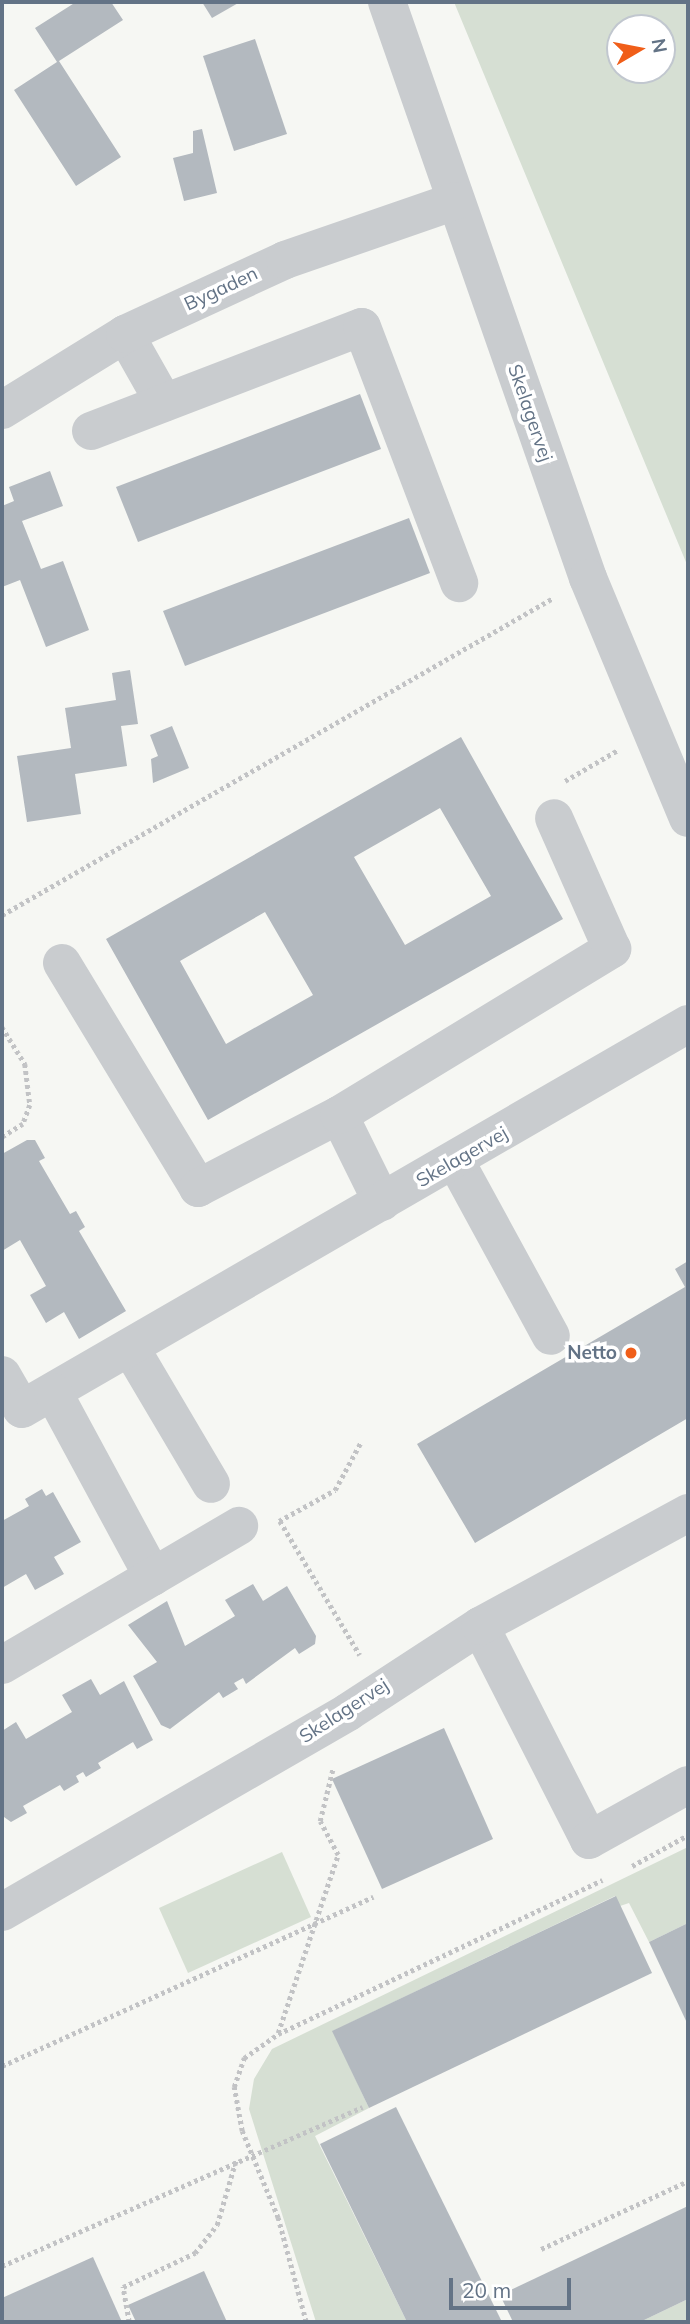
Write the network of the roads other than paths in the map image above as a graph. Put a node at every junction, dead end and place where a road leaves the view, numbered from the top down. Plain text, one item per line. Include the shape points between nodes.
1 (387, 2) edge
2 (455, 201) junction
3 (125, 334) junction
4 (164, 403) junction
5 (2, 410) edge
6 (90, 431) dead end
7 (459, 583) dead end
8 (554, 818) road end
9 (688, 818) edge
10 (62, 963) dead end
11 (688, 1024) edge
12 (339, 1115) junction
13 (456, 1161) junction
14 (382, 1202) junction
15 (551, 1336) dead end
16 (130, 1348) junction
17 (2, 1375) edge
18 (52, 1392) junction
19 (211, 1484) dead end
20 (685, 1523) edge
21 (239, 1526) road end
22 (153, 1577) junction
23 (480, 1626) junction
24 (2, 1665) edge
25 (688, 1784) edge
26 (2, 1912) edge

1 - 2 street, Skelagervej
2 - 3 street, Bygaden via 285,260
2 - 9 street, Skelagervej via 588,578
3 - 4 street
3 - 5 street, Bygaden
4 - 6 street
4 - 7 street via 362,327
8 - 12 street via 612,949
10 - 12 street via 198,1188
11 - 13 street, Skelagervej
12 - 14 street
13 - 14 street, Skelagervej
13 - 15 street
14 - 16 street, Skelagervej
16 - 18 street, Skelagervej
16 - 19 street
17 - 18 street, Skelagervej via 22,1409
18 - 22 street
20 - 23 street, Skelagervej
21 - 22 street
22 - 24 street
23 - 25 street via 589,1840
23 - 26 street, Skelagervej via 348,1712

